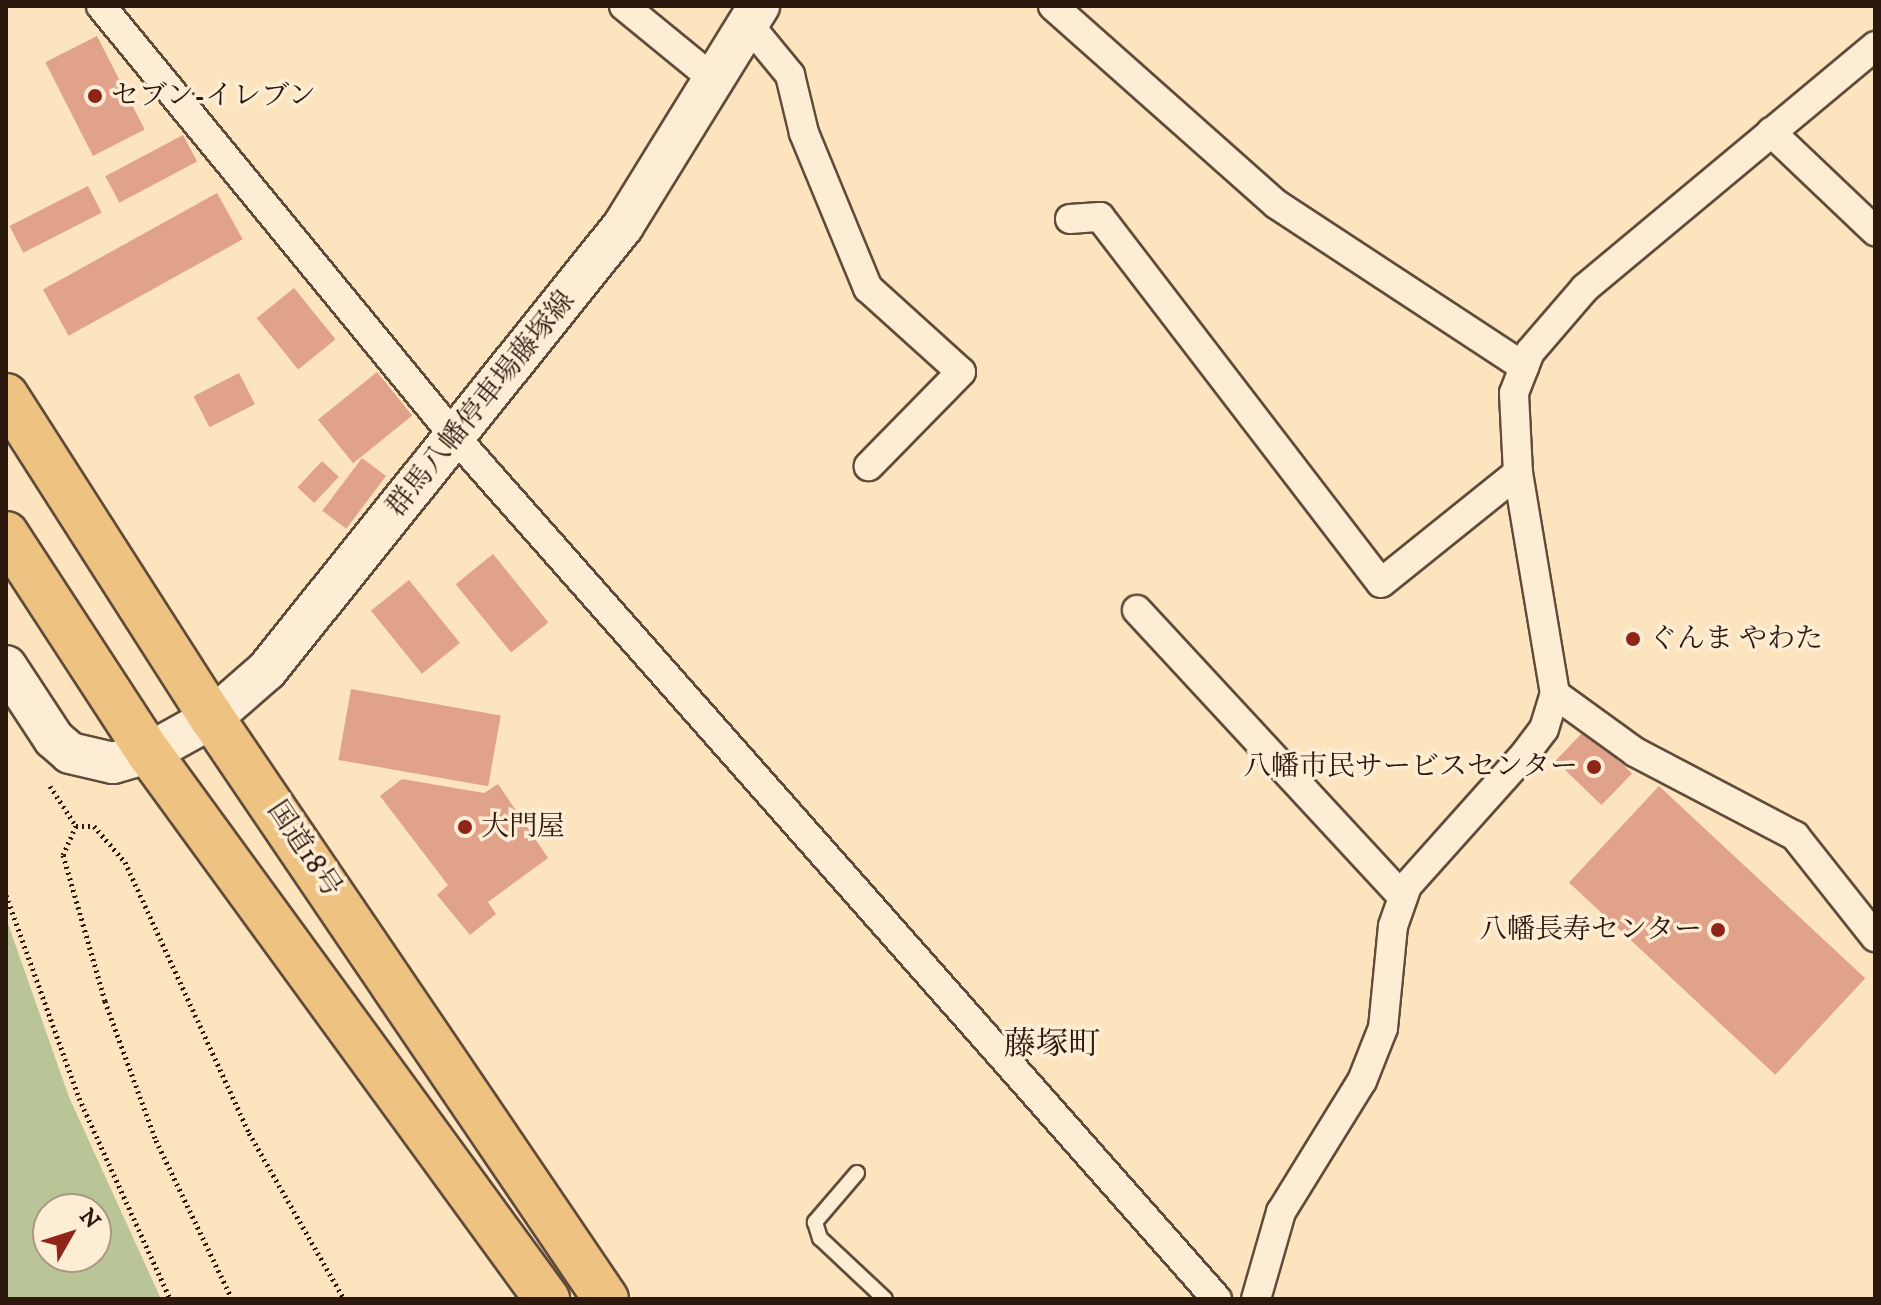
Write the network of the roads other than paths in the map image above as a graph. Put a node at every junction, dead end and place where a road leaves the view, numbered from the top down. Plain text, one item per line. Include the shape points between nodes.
1 (101, 6) edge
2 (624, 6) edge
3 (1053, 6) edge
4 (754, 16) edge
5 (1875, 46) edge
6 (717, 82) junction
7 (1771, 132) junction
8 (1070, 219) dead end
9 (1875, 231) edge
10 (1524, 367) junction
11 (6, 396) edge
12 (456, 438) junction
13 (869, 466) dead end
14 (1518, 473) junction
15 (6, 534) edge
16 (1137, 610) dead end
17 (6, 666) edge
18 (1555, 694) junction
19 (212, 718) junction
20 (149, 753) junction
21 (1403, 897) junction
22 (1875, 937) edge
23 (857, 1173) dead end
24 (547, 1299) edge
25 (606, 1299) edge
26 (885, 1299) edge
27 (1217, 1299) edge
28 (1256, 1299) edge

1 - 12 street
2 - 6 street
3 - 10 street via 1276,204
4 - 6 main road, 群馬八幡停車場藤塚線
4 - 13 street via 790,75 804,133 868,288 961,372
5 - 7 street
6 - 12 main road, 群馬八幡停車場藤塚線 via 623,226
7 - 9 street
7 - 10 street via 1585,288
8 - 14 street via 1100,217 1381,583
10 - 14 street via 1514,393
11 - 19 highway, 国道18号
12 - 19 main road, 群馬八幡停車場藤塚線 via 267,670
12 - 27 street
14 - 18 street
15 - 20 highway
16 - 21 street
17 - 20 main road, 群馬八幡停車場藤塚線 via 70,753 113,763
18 - 21 street via 1544,729
18 - 22 street via 1635,752 1795,836
19 - 20 main road, 群馬八幡停車場藤塚線
19 - 25 highway, 国道18号
20 - 24 highway
21 - 28 street via 1393,926 1383,1028 1362,1081 1281,1212
23 - 26 lane via 815,1222 820,1238

